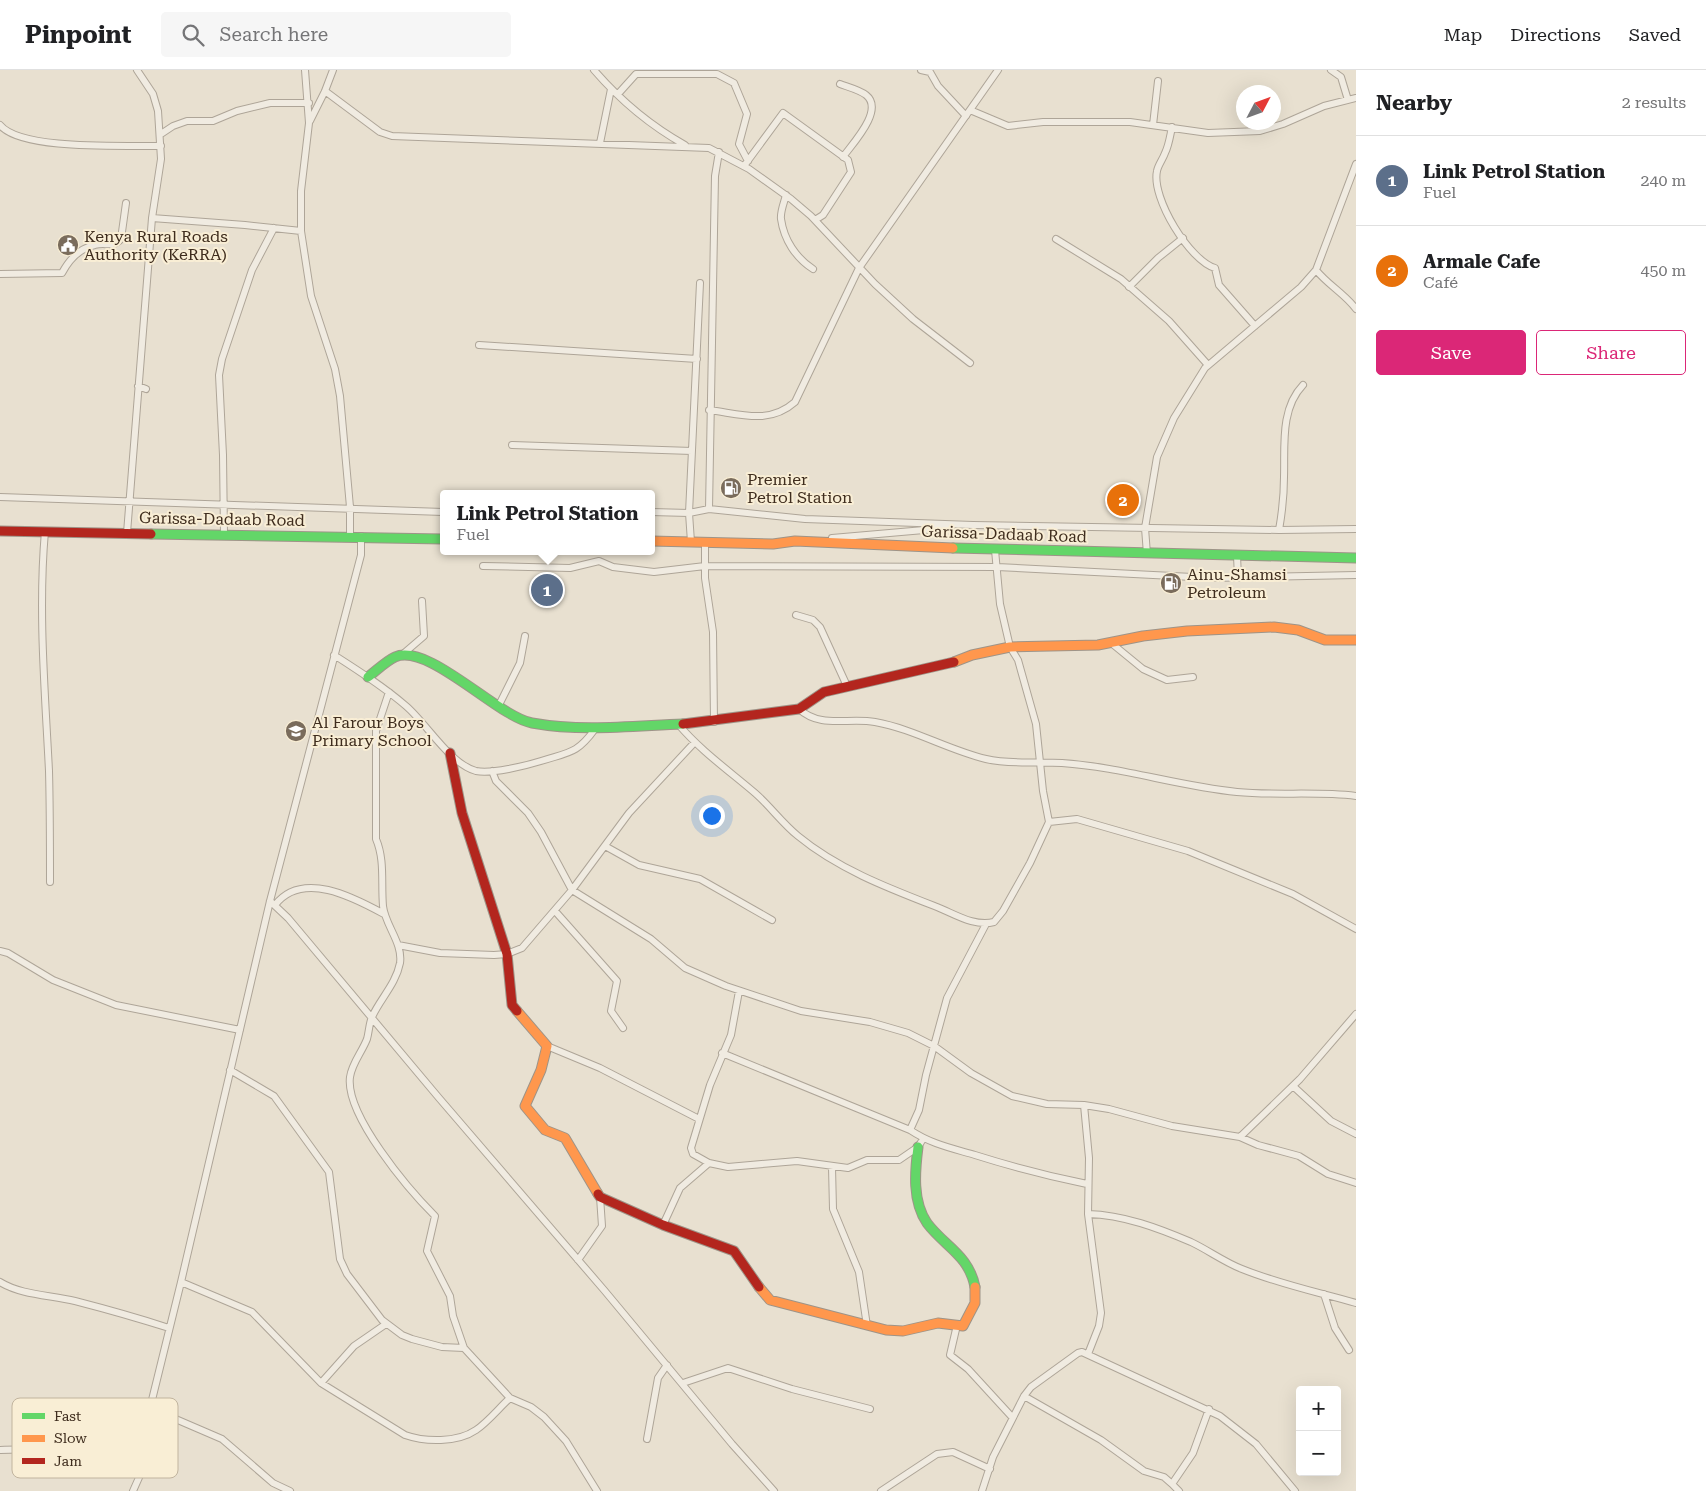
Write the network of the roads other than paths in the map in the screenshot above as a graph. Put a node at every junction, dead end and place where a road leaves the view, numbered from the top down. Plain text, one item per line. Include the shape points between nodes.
1 (137, 70) edge
2 (305, 70) edge
3 (333, 70) edge
4 (594, 70) edge
5 (921, 70) edge
6 (998, 70) edge
7 (1331, 70) edge
8 (930, 71) edge
9 (718, 72) edge
10 (1158, 81) dead end
11 (840, 84) dead end
12 (611, 88) junction
13 (325, 91) junction
14 (618, 94) junction
15 (1354, 100) edge
16 (309, 103) junction
17 (968, 113) junction
18 (309, 122) junction
19 (0, 125) edge
20 (1153, 125) junction
21 (1172, 127) junction
22 (161, 134) junction
23 (600, 144) junction
24 (161, 146) junction
25 (686, 146) junction
26 (719, 152) junction
27 (843, 157) junction
28 (746, 164) junction
29 (1356, 164) edge
30 (786, 195) junction
31 (126, 203) dead end
32 (152, 218) junction
33 (815, 220) junction
34 (274, 228) junction
35 (301, 231) junction
36 (1183, 238) junction
37 (1056, 239) dead end
38 (859, 268) junction
39 (813, 269) dead end
40 (1316, 270) junction
41 (0, 274) edge
42 (700, 283) dead end
43 (1129, 287) junction
44 (1356, 309) edge
45 (1255, 326) junction
46 (479, 346) dead end
47 (697, 359) junction
48 (970, 363) dead end
49 (1208, 365) junction
50 (1303, 385) dead end
51 (138, 386) junction
52 (146, 389) dead end
53 (709, 410) junction
54 (512, 445) dead end
55 (692, 451) junction
56 (0, 497) edge
57 (129, 501) junction
58 (222, 505) junction
59 (350, 507) junction
60 (708, 509) junction
61 (440, 512) edge
62 (655, 512) edge
63 (689, 513) junction
64 (973, 526) junction
65 (1145, 528) junction
66 (1356, 529) edge
67 (1279, 530) junction
68 (0, 531) edge
69 (45, 531) junction
70 (128, 533) junction
71 (224, 534) junction
72 (350, 535) junction
73 (361, 536) junction
74 (440, 539) edge
75 (795, 541) junction
76 (655, 542) edge
77 (690, 542) junction
78 (705, 542) junction
79 (995, 550) junction
80 (1147, 554) junction
81 (1237, 556) junction
82 (1356, 558) edge
83 (483, 566) dead end
84 (705, 566) junction
85 (996, 567) junction
86 (1356, 575) edge
87 (1238, 577) junction
88 (422, 601) dead end
89 (796, 614) dead end
90 (525, 636) dead end
91 (1355, 641) edge
92 (1110, 642) junction
93 (1010, 646) junction
94 (403, 654) junction
95 (334, 655) junction
96 (368, 677) junction
97 (1192, 677) dead end
98 (847, 686) junction
99 (389, 692) junction
100 (498, 707) junction
101 (800, 709) junction
102 (714, 722) junction
103 (678, 724) junction
104 (595, 729) junction
105 (694, 743) junction
106 (450, 752) junction
107 (1041, 764) junction
108 (492, 771) junction
109 (1356, 796) edge
110 (1049, 822) junction
111 (605, 846) junction
112 (50, 882) dead end
113 (572, 890) junction
114 (272, 903) junction
115 (554, 911) junction
116 (384, 914) junction
117 (772, 920) dead end
118 (986, 924) junction
119 (1356, 929) edge
120 (398, 945) junction
121 (0, 951) edge
122 (507, 954) junction
123 (739, 991) junction
124 (1356, 1014) edge
125 (371, 1018) junction
126 (623, 1028) dead end
127 (240, 1030) junction
128 (547, 1046) junction
129 (934, 1046) junction
130 (722, 1052) junction
131 (230, 1070) junction
132 (1293, 1086) junction
133 (1084, 1105) junction
134 (699, 1119) junction
135 (910, 1130) junction
136 (1356, 1134) edge
137 (1240, 1137) junction
138 (920, 1143) junction
139 (709, 1163) junction
140 (832, 1167) junction
141 (1356, 1183) edge
142 (1088, 1184) junction
143 (600, 1197) junction
144 (1088, 1214) junction
145 (663, 1225) junction
146 (578, 1260) junction
147 (0, 1282) edge
148 (181, 1282) junction
149 (1324, 1294) junction
150 (1356, 1303) edge
151 (386, 1324) junction
152 (957, 1325) junction
153 (867, 1326) junction
154 (168, 1328) junction
155 (464, 1348) junction
156 (1349, 1350) dead end
157 (1088, 1354) junction
158 (667, 1365) junction
159 (321, 1383) junction
160 (683, 1383) junction
161 (1024, 1396) junction
162 (152, 1398) edge
163 (510, 1398) junction
164 (870, 1409) dead end
165 (1209, 1409) junction
166 (1012, 1417) junction
167 (178, 1420) edge
168 (647, 1439) dead end
169 (990, 1469) junction
170 (139, 1478) edge
171 (1172, 1484) junction
172 (133, 1491) edge
173 (290, 1491) edge
174 (597, 1491) edge
175 (774, 1491) edge
176 (881, 1491) edge
177 (982, 1491) edge
178 (1178, 1491) edge
179 (1296, 1491) edge

1 - 22 street via 153,94
2 - 16 street
3 - 13 street
4 - 12 street
5 - 8 street
6 - 17 street
7 - 15 street via 1341,77
8 - 17 street via 938,86
9 - 14 street via 636,74
9 - 28 street via 734,83 747,114 739,144
10 - 20 street
11 - 27 street via 867,96 872,104 871,118
12 - 14 street
12 - 23 street
13 - 18 street
13 - 23 street via 380,132 392,136
14 - 25 street via 653,126
15 - 21 street via 1324,106 1260,131 1208,133
16 - 18 street
16 - 22 street via 270,103 213,121 187,121
17 - 20 street via 1008,126 1043,122
17 - 38 street
18 - 35 street via 301,191
19 - 24 street via 16,138 42,143
20 - 21 street
21 - 36 street via 1157,171 1158,189 1166,213
22 - 24 street
23 - 25 street via 649,148
24 - 32 street
25 - 26 street
26 - 28 street
26 - 53 street via 715,176
27 - 28 street via 783,114
27 - 33 street via 848,160 852,172 823,215
28 - 30 street
29 - 40 street
30 - 33 street
30 - 39 street via 781,218 789,245 801,262
31 - 41 street via 118,243 94,245 83,250 68,262 62,272
32 - 34 street
32 - 51 street
33 - 38 street
34 - 35 street
34 - 58 street via 252,270 222,359 219,375
35 - 59 street via 311,296 335,369 340,396
36 - 43 street
36 - 45 street via 1197,258 1206,266 1215,268 1219,285
37 - 43 street via 1108,270
38 - 48 street via 913,319
38 - 53 street via 795,402 769,417
40 - 44 street
40 - 45 street via 1311,278
42 - 47 street
43 - 49 street via 1169,320
45 - 49 street
46 - 47 street
47 - 55 street
49 - 65 street via 1187,394 1157,457
50 - 67 street via 1291,401 1288,413
51 - 52 street
51 - 57 street
53 - 60 street
54 - 55 street
55 - 63 street
56 - 57 street
57 - 58 street
57 - 70 street
58 - 59 street
58 - 71 street
59 - 61 street
59 - 72 street
60 - 63 street
60 - 64 street via 805,519
62 - 63 street
63 - 77 street
64 - 65 street
64 - 75 street
65 - 67 street
65 - 80 street
66 - 67 street
68 - 69 main road, Garissa-Dadaab Road
69 - 70 main road, Garissa-Dadaab Road
69 - 112 street via 42,652
70 - 71 main road, Garissa-Dadaab Road
71 - 72 main road, Garissa-Dadaab Road
72 - 73 main road, Garissa-Dadaab Road
73 - 74 main road, Garissa-Dadaab Road
73 - 95 street via 361,555
75 - 78 main road, Garissa-Dadaab Road via 773,544
75 - 79 main road, Garissa-Dadaab Road
76 - 77 main road, Garissa-Dadaab Road
77 - 78 main road, Garissa-Dadaab Road
78 - 84 street
79 - 80 main road, Garissa-Dadaab Road
79 - 85 street
80 - 81 main road, Garissa-Dadaab Road
81 - 82 main road, Garissa-Dadaab Road
81 - 87 street
83 - 84 street via 570,568 598,561 613,567 654,572
84 - 85 street
84 - 102 street via 713,632
85 - 87 street
85 - 93 street via 1000,604
86 - 87 street
88 - 94 street via 424,636
89 - 98 street via 813,620 820,627
90 - 100 street via 520,663
91 - 92 main road via 1324,640 1298,630 1274,628 1187,631
92 - 93 main road via 1098,645
92 - 97 street via 1143,669 1167,680
93 - 98 main road via 925,670
93 - 107 street via 1018,660 1036,724
94 - 96 main road
94 - 100 main road via 447,670
95 - 96 street
95 - 114 street
96 - 99 street
98 - 101 main road via 824,692
99 - 106 street via 408,707
99 - 116 street via 376,731 375,757 376,839 381,851
100 - 104 main road via 530,723
101 - 102 main road
101 - 107 street via 809,718 819,721 873,722 903,728 986,759
102 - 103 main road
103 - 104 main road
103 - 105 street
104 - 108 street via 579,748 530,764
105 - 111 street via 634,807
105 - 118 street via 756,794 796,834 838,863 892,889 976,923
106 - 108 street via 464,765 477,771
106 - 122 main road via 462,813
107 - 109 street via 1099,768 1210,789 1266,795
107 - 110 street
108 - 113 street via 496,781 528,813 541,832
110 - 118 street via 1003,911 994,922
110 - 119 street via 1077,819 1188,851 1292,894
111 - 113 street
111 - 117 street via 639,865 700,879
113 - 115 street
113 - 123 street via 651,939 685,968
114 - 116 street via 286,893 317,888 339,892
114 - 125 street
114 - 127 street
115 - 122 street via 527,944
115 - 126 street via 616,981 610,1005
116 - 120 street
118 - 129 street via 947,998
120 - 122 street via 440,953
120 - 125 street via 400,964
121 - 127 street via 53,980 116,1005
122 - 128 main road via 512,1005
123 - 129 street via 815,1014 883,1025
123 - 130 street via 731,1035
124 - 132 street
125 - 146 street
125 - 155 street via 367,1038 350,1077 350,1090 369,1135 435,1216 427,1251 450,1296
127 - 131 street
128 - 134 street via 600,1068
128 - 143 main road via 526,1108 545,1130 565,1138
129 - 133 street via 971,1073 1012,1096 1047,1104
129 - 135 street via 919,1110
130 - 134 street
130 - 135 street
131 - 148 street
131 - 151 street via 274,1096 330,1172 340,1259 347,1274
132 - 136 street via 1331,1120
132 - 137 street
133 - 137 street via 1206,1133
133 - 142 street
134 - 139 street via 691,1148 693,1154
135 - 138 street
137 - 141 street via 1299,1156 1328,1174
138 - 140 street via 896,1161 867,1160 848,1168
138 - 142 street
138 - 152 main road via 916,1184 924,1218 960,1254 976,1286 969,1316 963,1326
139 - 140 street via 748,1166 798,1161
139 - 145 street via 680,1188
140 - 153 street via 833,1209 859,1272
142 - 144 street
143 - 145 main road
143 - 146 street via 602,1226
144 - 149 street via 1106,1214 1142,1222 1191,1242 1240,1268 1286,1286
144 - 157 street via 1101,1313
145 - 153 main road via 736,1252 770,1300
146 - 158 street
147 - 154 street via 8,1288 76,1301
148 - 154 street
148 - 159 street via 252,1312
149 - 150 street
149 - 156 street via 1335,1328
151 - 155 street via 412,1339 442,1347
151 - 159 street via 354,1346
152 - 153 main road via 938,1323 902,1331
152 - 166 street via 950,1356 968,1369
154 - 162 street
155 - 163 street
157 - 161 street via 1078,1353 1031,1387
157 - 165 street
158 - 160 street
158 - 168 street via 658,1378
159 - 163 street via 405,1435 420,1440 464,1437 477,1430
160 - 164 street via 728,1368
160 - 175 street
161 - 166 street
161 - 171 street via 1101,1440 1144,1471
163 - 174 street via 544,1417 566,1441
165 - 171 street via 1189,1459
165 - 179 street via 1256,1444
166 - 169 street
167 - 173 street via 222,1439 273,1483
169 - 176 street via 953,1452 937,1454
169 - 177 street
170 - 172 street
171 - 178 street

